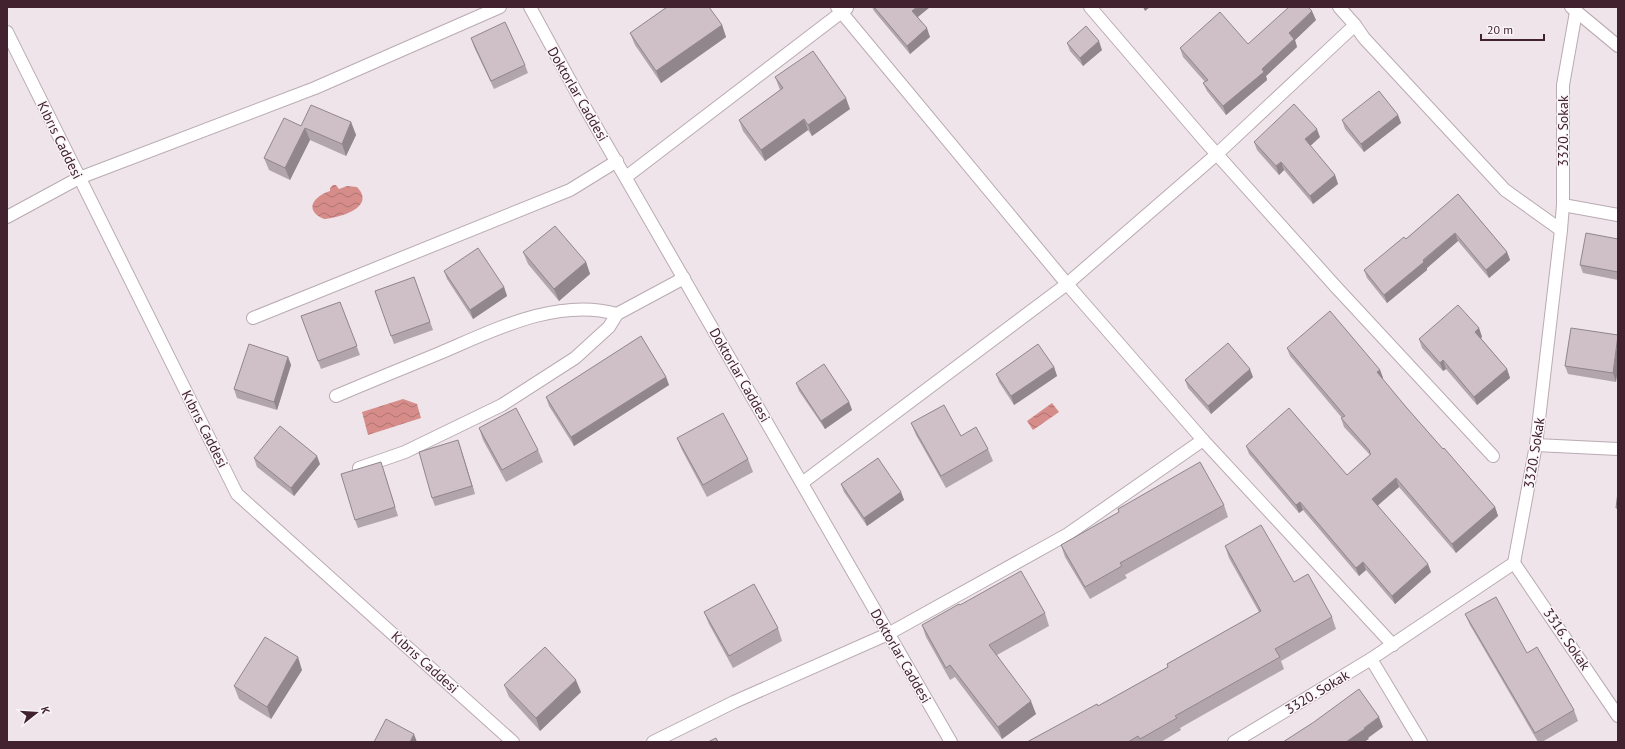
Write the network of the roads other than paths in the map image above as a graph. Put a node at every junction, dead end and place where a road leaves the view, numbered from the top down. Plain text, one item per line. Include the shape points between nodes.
1 (500, 7) edge
2 (530, 7) edge
3 (1090, 7) edge
4 (1339, 7) edge
5 (842, 9) edge
6 (1573, 9) edge
7 (1355, 25) junction
8 (7, 32) edge
9 (1618, 46) edge
10 (1217, 154) junction
11 (617, 161) junction
12 (626, 177) junction
13 (79, 178) junction
14 (1563, 205) junction
15 (1618, 215) edge
16 (7, 217) edge
17 (1561, 230) junction
18 (684, 278) junction
19 (1067, 284) junction
20 (617, 314) junction
21 (253, 318) dead end
22 (336, 396) dead end
23 (1203, 440) junction
24 (1536, 446) junction
25 (1618, 448) edge
26 (1493, 456) dead end
27 (359, 468) edge
28 (802, 483) junction
29 (1514, 563) junction
30 (888, 634) junction
31 (1393, 645) junction
32 (1372, 659) junction
33 (1616, 708) edge
34 (513, 742) edge
35 (653, 742) edge
36 (951, 742) edge
37 (1234, 742) edge
38 (1421, 742) edge

1 - 13 street via 315,88
2 - 11 street, Doktorlar Caddesi
3 - 10 street
4 - 7 street
5 - 12 street
5 - 19 street
6 - 9 street
6 - 14 street, 3320. Sokak via 1563,85
7 - 10 street
7 - 17 street via 1364,38 1505,190
8 - 13 street, Kıbrıs Caddesi
10 - 19 street
10 - 26 street
11 - 12 street, Doktorlar Caddesi
11 - 21 street via 570,190
12 - 18 street, Doktorlar Caddesi
13 - 16 street
13 - 34 street, Kıbrıs Caddesi via 237,494
14 - 15 street
14 - 17 street, 3320. Sokak
17 - 24 street, 3320. Sokak
18 - 20 street
18 - 28 street, Doktorlar Caddesi
19 - 23 street
19 - 28 street
20 - 22 street via 602,310 564,310 510,324
20 - 27 street via 609,327 575,358 502,406 405,452
23 - 30 street via 1068,534
23 - 31 street
24 - 25 street
24 - 29 street, 3320. Sokak
28 - 30 street, Doktorlar Caddesi
29 - 31 street, 3320. Sokak
29 - 33 street, 3316. Sokak
30 - 35 street via 734,702
30 - 36 street, Doktorlar Caddesi
31 - 32 street, 3320. Sokak
32 - 37 street, 3320. Sokak
32 - 38 street

